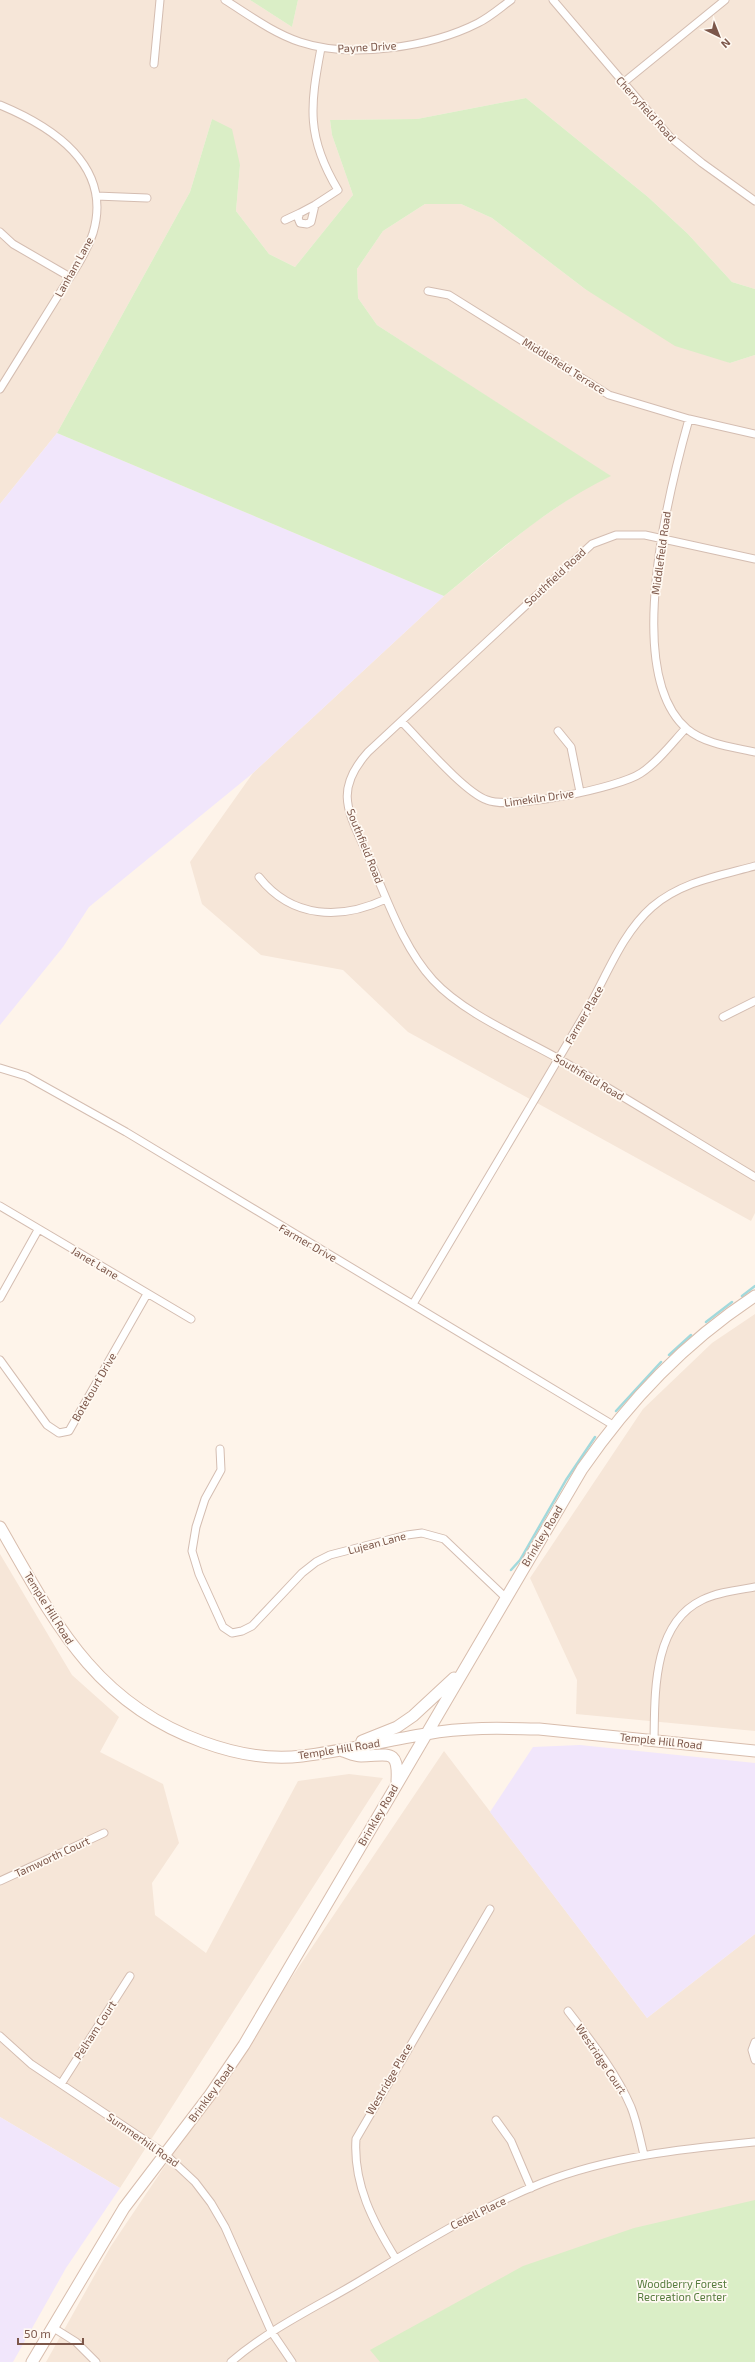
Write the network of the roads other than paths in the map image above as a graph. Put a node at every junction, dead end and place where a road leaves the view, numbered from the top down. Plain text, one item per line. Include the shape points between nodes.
1 (160, 0) edge
2 (226, 0) edge
3 (511, 0) edge
4 (553, 0) edge
5 (725, 0) edge
6 (321, 48) junction
7 (154, 64) dead end
8 (623, 83) junction
9 (0, 105) edge
10 (96, 196) junction
11 (147, 198) dead end
12 (755, 201) edge
13 (315, 205) junction
14 (300, 213) junction
15 (285, 220) dead end
16 (0, 232) edge
17 (70, 277) junction
18 (428, 291) dead end
19 (0, 373) edge
20 (7, 378) junction
21 (0, 389) edge
22 (689, 419) junction
23 (755, 434) edge
24 (661, 538) junction
25 (755, 559) edge
26 (402, 722) junction
27 (686, 728) junction
28 (558, 731) dead end
29 (755, 752) edge
30 (580, 792) junction
31 (755, 866) edge
32 (259, 877) dead end
33 (386, 899) junction
34 (755, 1001) edge
35 (723, 1017) dead end
36 (559, 1059) junction
37 (0, 1068) edge
38 (755, 1177) edge
39 (0, 1206) edge
40 (38, 1230) junction
41 (147, 1294) junction
42 (755, 1296) edge
43 (0, 1298) edge
44 (413, 1304) junction
45 (191, 1319) dead end
46 (0, 1360) edge
47 (613, 1425) junction
48 (220, 1449) dead end
49 (0, 1527) edge
50 (755, 1587) edge
51 (505, 1597) junction
52 (465, 1667) junction
53 (427, 1733) junction
54 (654, 1741) junction
55 (340, 1750) junction
56 (755, 1751) edge
57 (396, 1783) junction
58 (104, 1833) dead end
59 (0, 1881) edge
60 (490, 1909) dead end
61 (130, 1976) dead end
62 (568, 2011) dead end
63 (0, 2036) edge
64 (755, 2042) edge
65 (755, 2060) edge
66 (61, 2084) junction
67 (496, 2120) dead end
68 (755, 2142) edge
69 (164, 2153) junction
70 (644, 2155) junction
71 (531, 2188) junction
72 (396, 2259) junction
73 (52, 2327) junction
74 (271, 2331) junction
75 (32, 2362) edge
76 (96, 2362) edge
77 (231, 2362) edge
78 (292, 2362) edge

1 - 7 street
2 - 6 street, Payne Drive via 289,38
3 - 6 street, Payne Drive via 479,22 418,43 378,48
4 - 8 street, Cherryfield Road
5 - 8 street
6 - 13 street via 313,90 312,121 324,165 338,190
8 - 12 street, Cherryfield Road via 670,137
9 - 10 street, Lanham Lane via 30,119 65,142 86,169
10 - 11 street
10 - 17 street, Lanham Lane via 93,233
13 - 14 street
13 - 14 street via 311,222 300,223
14 - 15 street
16 - 17 street via 14,244
17 - 20 street, Lanham Lane
18 - 22 street, Middlefield Terrace via 449,295 609,395
19 - 20 street
20 - 21 street, Lanham Lane
22 - 23 street, Middlefield Terrace
22 - 24 street, Middlefield Road
24 - 25 street, Southfield Road
24 - 26 street, Southfield Road via 623,534 608,536 592,544
24 - 27 street, Middlefield Road via 654,588 654,622 659,668 667,698
26 - 30 street, Limekiln Drive via 472,792 487,801 508,804
26 - 33 street, Southfield Road via 360,761 347,787 347,800 353,821
27 - 29 street, Middlefield Road via 696,736 717,744
27 - 30 street, Limekiln Drive via 642,773 607,787
28 - 30 street via 571,746
31 - 36 street, Farmer Place via 685,885 651,908 620,950
32 - 33 street via 278,897 316,911 336,913 357,910
33 - 36 street, Southfield Road via 412,950 440,988 469,1009
34 - 35 street
36 - 38 street, Southfield Road
36 - 44 street, Farmer Place
37 - 44 street, Farmer Drive via 26,1076 65,1097
39 - 40 street, Janet Lane
40 - 41 street, Janet Lane
40 - 43 street
41 - 45 street, Janet Lane
41 - 46 street, Botetourt Drive via 69,1431 54,1431 47,1425
42 - 47 main road, Brinkley Road via 674,1360 648,1384
44 - 47 street, Farmer Drive
47 - 51 main road, Brinkley Road via 582,1469
48 - 51 street, Lujean Lane via 221,1470 205,1499 192,1551 223,1627 232,1633 252,1626 302,1573 316,1562 330,1555 422,1533 444,1539
49 - 55 main road, Temple Hill Road via 71,1645 107,1685 145,1715 197,1740 232,1751 271,1756 300,1756
50 - 54 street via 703,1600 674,1625 659,1665
51 - 52 main road, Brinkley Road
52 - 53 main road, Brinkley Road
52 - 55 main road via 432,1700 402,1723
53 - 54 main road, Temple Hill Road via 516,1728
53 - 55 main road, Temple Hill Road
53 - 57 main road, Brinkley Road
54 - 56 main road, Temple Hill Road
55 - 57 main road via 360,1756 386,1754 394,1757 397,1762
57 - 69 main road, Brinkley Road via 244,2045 210,2096
58 - 59 street, Tamworth Court
60 - 72 street, Westridge Place via 356,2139 355,2162 363,2194 371,2216
61 - 66 street, Pelham Court
62 - 70 street, Westridge Court via 621,2086 632,2109
63 - 66 street, Summerhill Road via 32,2064
64 - 65 street via 752,2050
66 - 69 street, Summerhill Road
67 - 71 street via 512,2141
68 - 70 street, Cedell Place
69 - 73 main road, Brinkley Road via 115,2222
69 - 74 street, Summerhill Road via 195,2182 216,2210
70 - 71 street, Cedell Place via 567,2174
71 - 72 street, Cedell Place via 464,2218
72 - 74 street, Cedell Place
73 - 75 main road, Brinkley Road
73 - 76 street via 76,2342
74 - 77 street, Cedell Place
74 - 78 street, Summerhill Road

